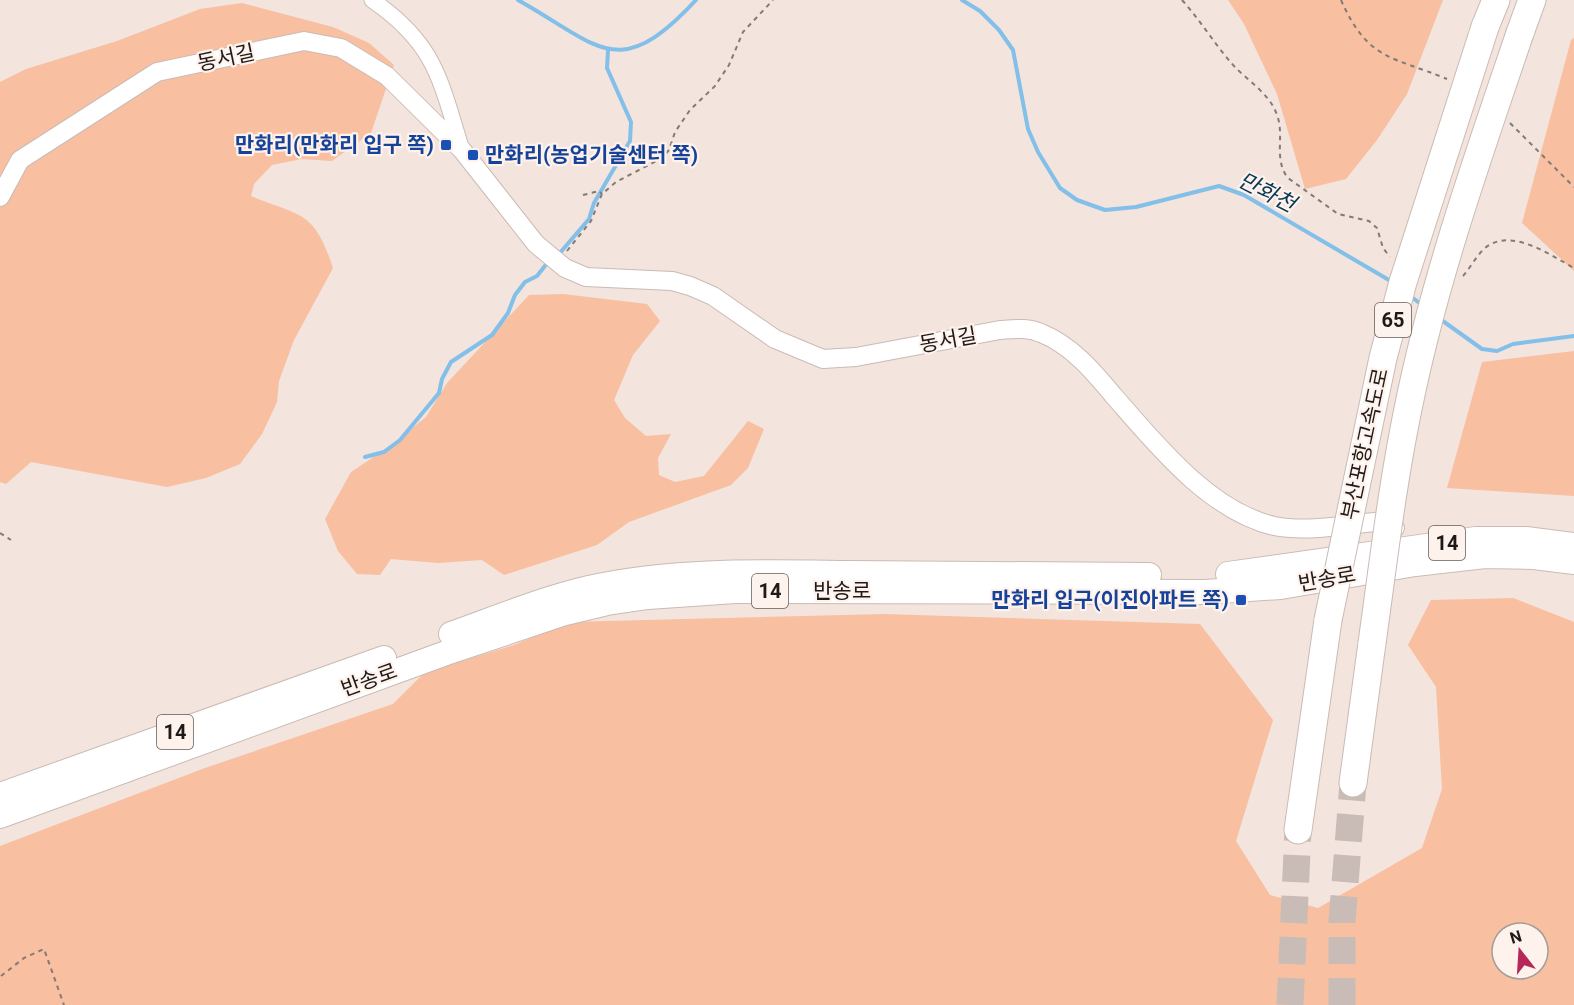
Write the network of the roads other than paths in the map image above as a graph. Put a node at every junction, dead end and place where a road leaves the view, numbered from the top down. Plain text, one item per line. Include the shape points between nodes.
1 (372, 0) edge
2 (1496, 0) edge
3 (1532, 0) edge
4 (449, 109) junction
5 (433, 120) junction
6 (462, 150) junction
7 (0, 197) edge
8 (1574, 545) edge
9 (1400, 558) junction
10 (1574, 562) edge
11 (1353, 783) tunnel mouth
12 (0, 795) edge
13 (0, 816) edge
14 (1298, 830) tunnel mouth

1 - 4 street, 동서길 via 423,46 440,79
2 - 14 highway, 부산포항고속도로 / 65, bridge via 1403,282 1383,358 1328,620
3 - 11 highway, 부산포항고속도로 / 65, bridge via 1459,214 1427,329 1395,482
4 - 5 street via 446,116
4 - 6 street, 동서길
5 - 6 street, 동서길
5 - 7 street, 동서길 via 387,76 341,48 304,41 158,72 20,160
6 - 9 street, 동서길 via 536,244 586,277 672,281 690,286 713,296 775,339 823,359 856,357 1000,330 1040,332 1080,359 1165,456 1214,498 1273,526 1297,529 1391,523
8 - 9 main road, 반송로 / 14 via 1495,538
9 - 10 main road, 반송로 / 14 via 1534,557
9 - 12 main road, 반송로 / 14 via 1212,576 720,574 589,588 539,602
9 - 13 main road, 반송로 / 14 via 1281,587 1205,592 735,591 606,603 446,653

